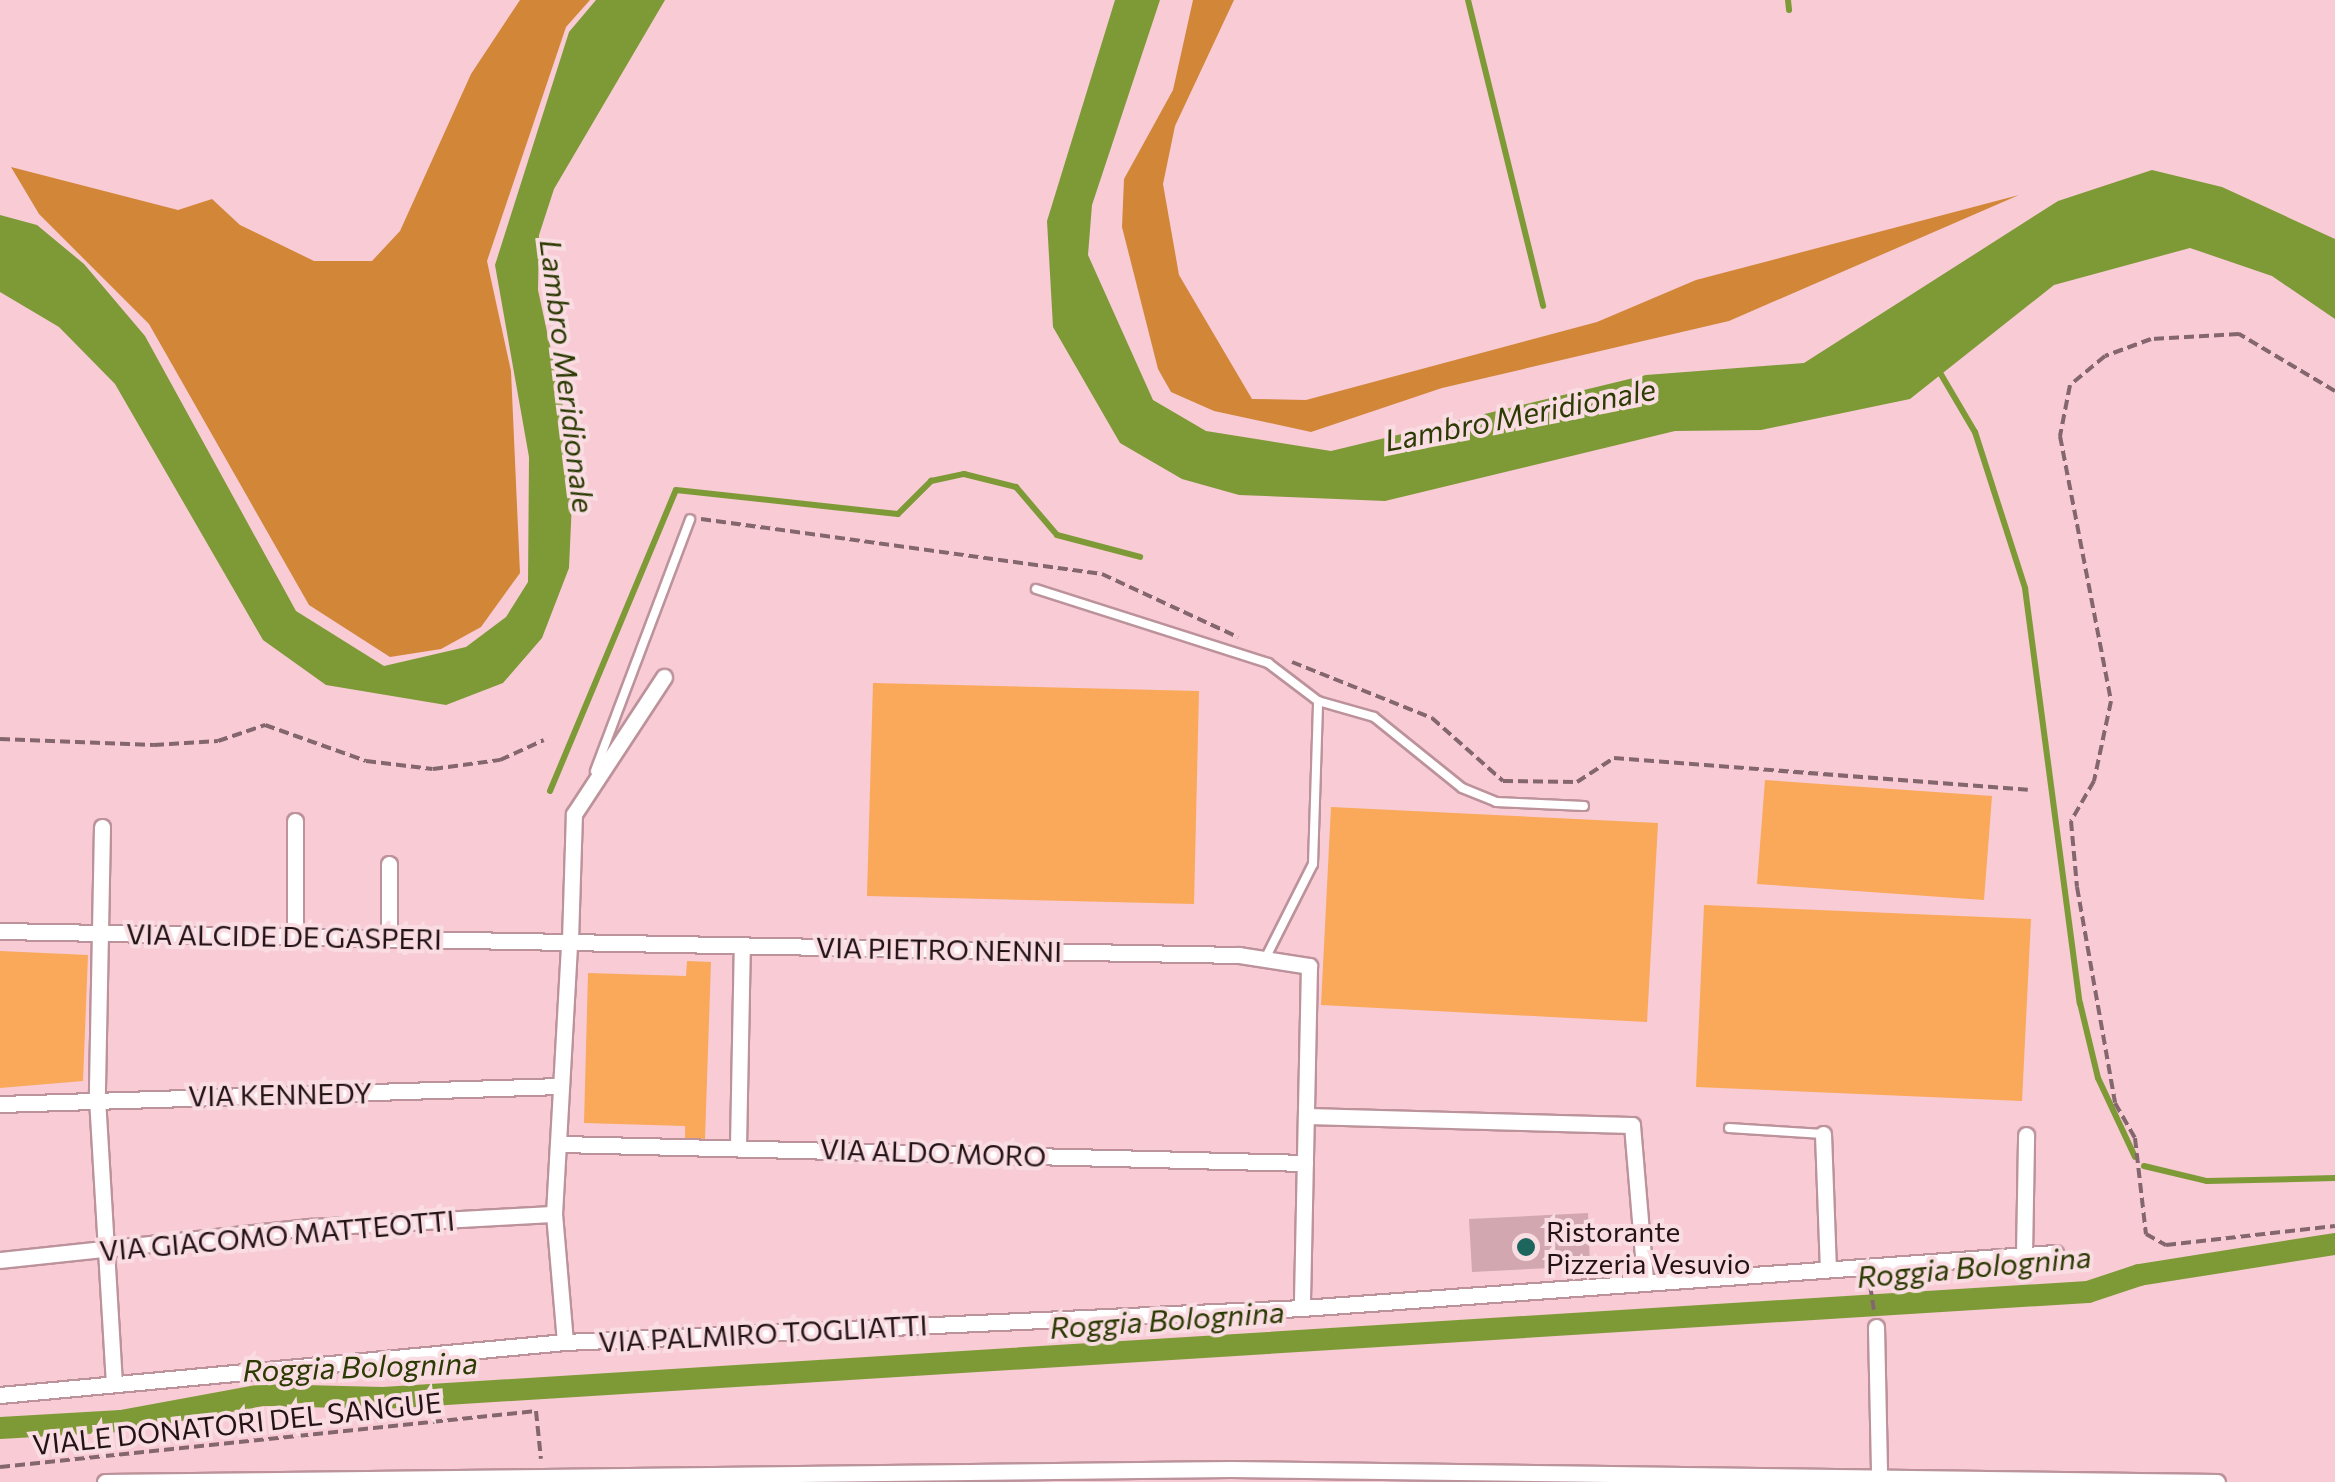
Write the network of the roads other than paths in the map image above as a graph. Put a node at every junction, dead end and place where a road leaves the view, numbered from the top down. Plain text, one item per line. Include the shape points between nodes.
1 (690, 518) road end
2 (1036, 589) dead end
3 (664, 677) dead end
4 (1318, 701) junction
5 (591, 785) junction
6 (1584, 806) dead end
7 (295, 821) dead end
8 (102, 827) dead end
9 (389, 864) dead end
10 (0, 932) edge
11 (295, 934) junction
12 (100, 935) junction
13 (389, 936) junction
14 (569, 941) junction
15 (742, 945) junction
16 (1266, 956) junction
17 (561, 1086) junction
18 (97, 1098) junction
19 (0, 1104) edge
20 (1306, 1116) junction
21 (1729, 1128) dead end
22 (1823, 1134) joint
23 (2026, 1135) dead end
24 (561, 1144) junction
25 (738, 1146) junction
26 (1305, 1162) junction
27 (554, 1214) junction
28 (105, 1250) junction
29 (2055, 1253) dead end
30 (2024, 1255) junction
31 (0, 1260) edge
32 (1828, 1268) junction
33 (1645, 1281) junction
34 (1302, 1308) junction
35 (1875, 1320) road end
36 (565, 1342) junction
37 (114, 1383) junction
38 (0, 1395) edge
39 (1880, 1474) junction
40 (702, 1477) edge
41 (377, 1479) edge
42 (250, 1480) edge
43 (2031, 1480) edge
44 (2084, 1480) edge
45 (144, 1481) edge
46 (105, 1482) edge
47 (2217, 1482) edge

1 - 5 lane
2 - 4 lane via 1268,664
3 - 5 street, VIA PALMIRO TOGLIATTI
4 - 6 lane via 1374,717 1462,788 1496,802
4 - 16 lane via 1313,864
5 - 14 street, VIA PALMIRO TOGLIATTI via 574,814
7 - 11 street
8 - 12 street
9 - 13 street
10 - 12 street, VIA ALCIDE DE GASPERI
11 - 12 street, VIA ALCIDE DE GASPERI
11 - 13 street, VIA ALCIDE DE GASPERI
12 - 18 street
13 - 14 street, VIA ALCIDE DE GASPERI
14 - 15 street, VIA PIETRO NENNI
14 - 17 street, VIA PALMIRO TOGLIATTI
15 - 16 street, VIA PIETRO NENNI
15 - 25 street
16 - 20 street, VIA PIETRO NENNI via 1309,966
17 - 18 street, VIA KENNEDY
17 - 24 street, VIA PALMIRO TOGLIATTI
18 - 19 street, VIA KENNEDY
18 - 28 street
20 - 26 street
20 - 33 street via 1632,1125
21 - 22 lane
22 - 32 street
23 - 30 street
24 - 25 street, VIA ALDO MORO
24 - 27 street, VIA PALMIRO TOGLIATTI
25 - 26 street, VIA ALDO MORO
26 - 34 street
27 - 28 street, VIA GIACOMO MATTEOTTI
27 - 36 street, VIA PALMIRO TOGLIATTI
28 - 31 street, VIA GIACOMO MATTEOTTI
28 - 37 street
29 - 30 street, VIA PALMIRO TOGLIATTI
30 - 32 street, VIA PALMIRO TOGLIATTI
32 - 33 street, VIA PALMIRO TOGLIATTI
33 - 34 street, VIA PALMIRO TOGLIATTI
34 - 36 street, VIA PALMIRO TOGLIATTI
35 - 39 street
36 - 37 street
37 - 38 street
39 - 40 street
39 - 43 street
40 - 41 street
41 - 42 street
42 - 45 street
43 - 44 street
44 - 47 street
45 - 46 street

